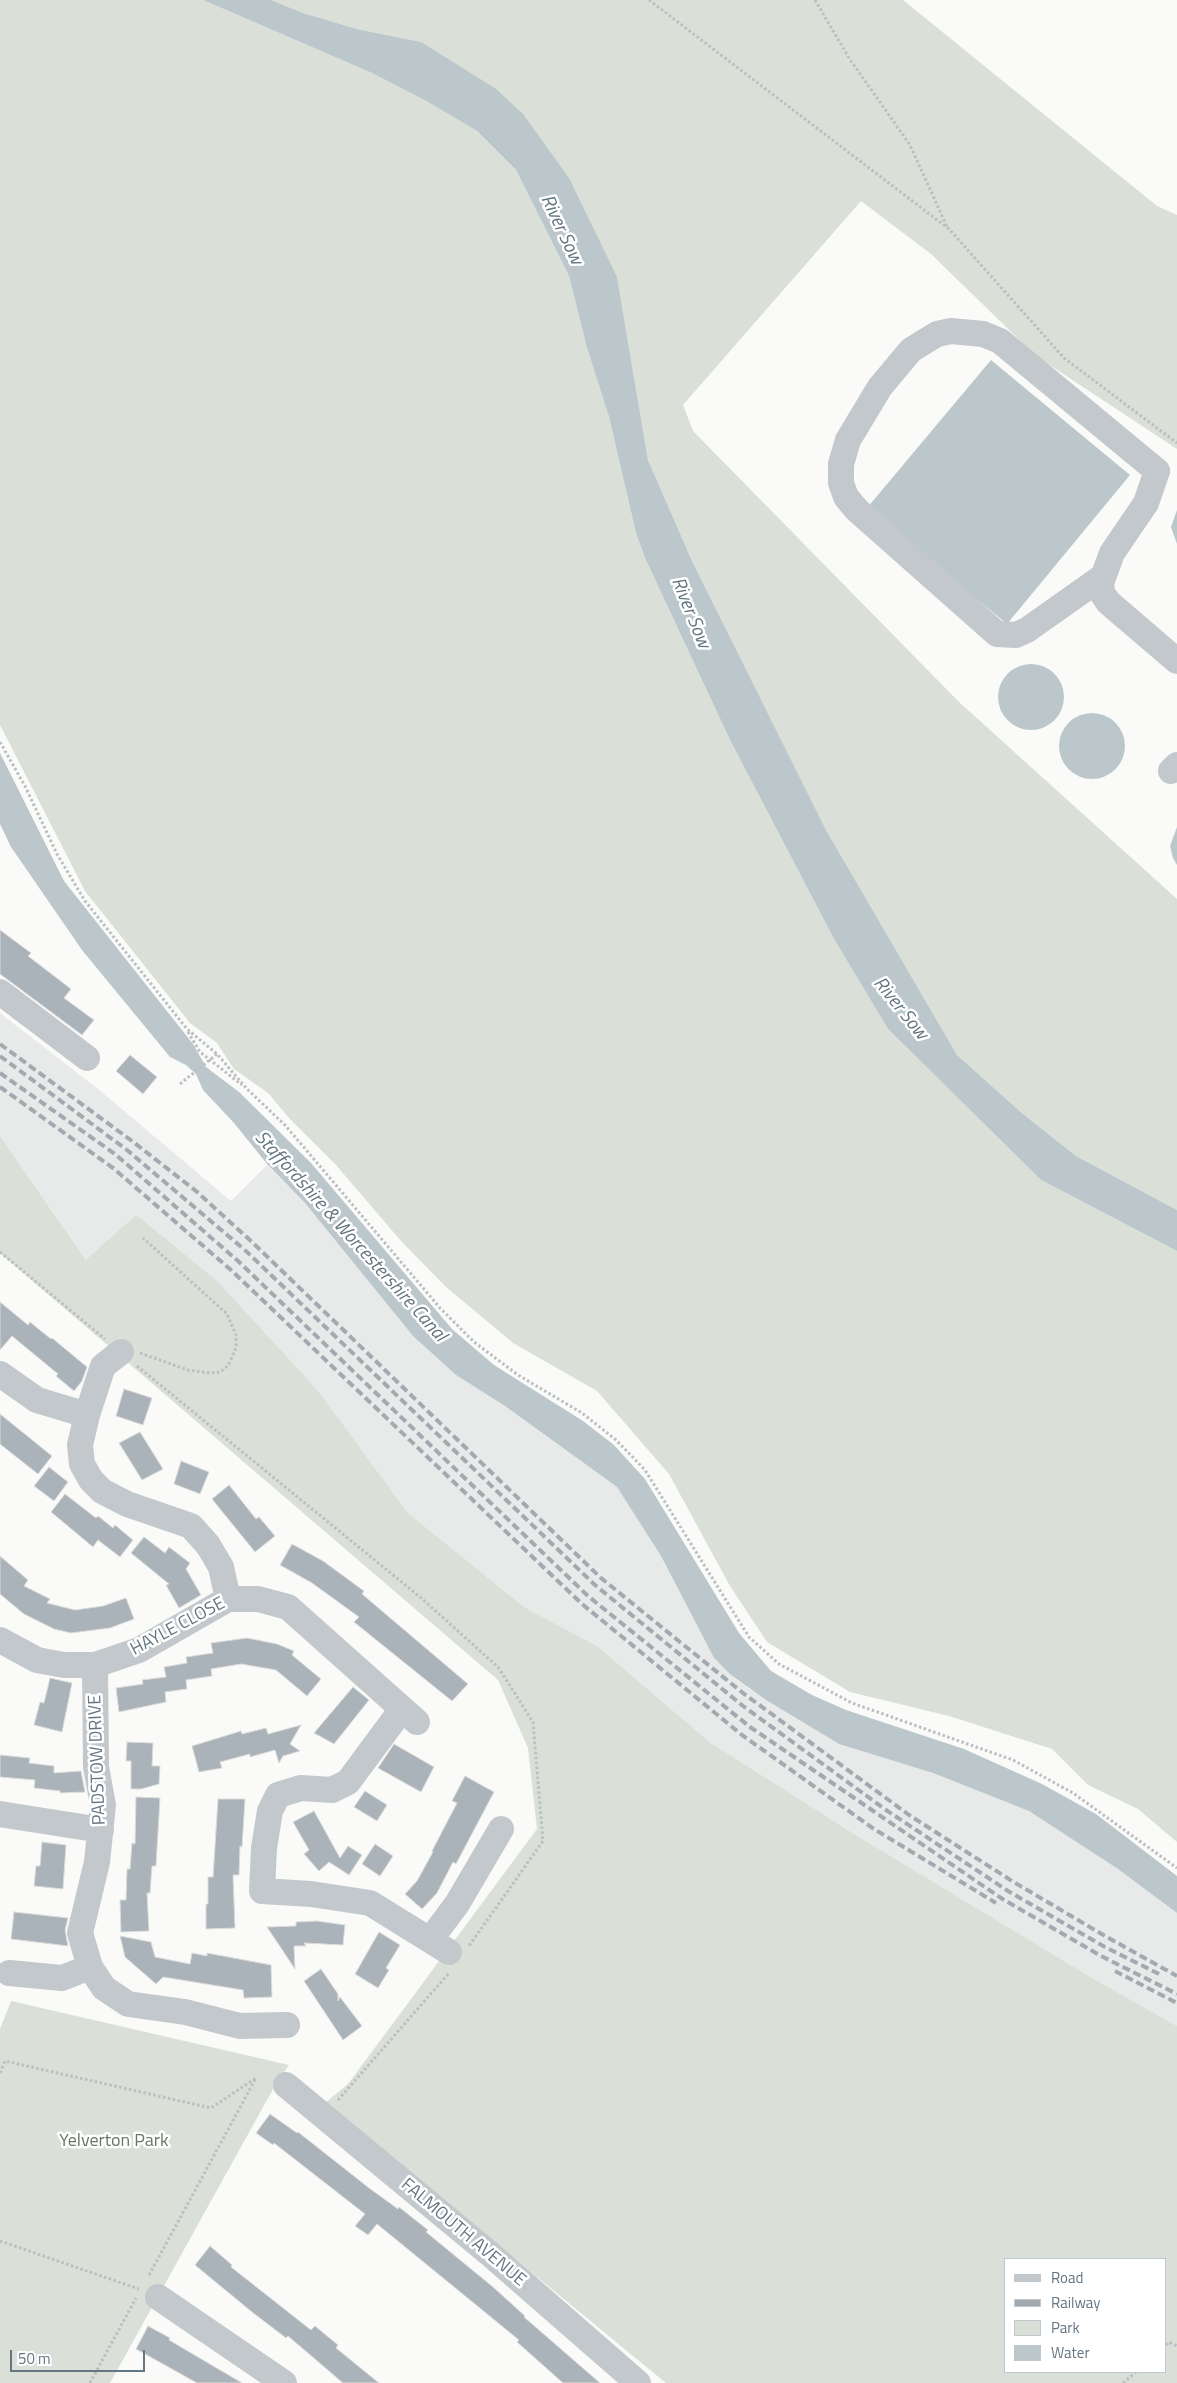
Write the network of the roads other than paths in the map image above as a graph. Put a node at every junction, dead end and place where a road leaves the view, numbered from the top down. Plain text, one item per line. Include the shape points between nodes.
1 (1102, 577) junction
2 (1177, 662) edge
3 (0, 992) edge
4 (88, 1058) dead end
5 (121, 1352) road end
6 (0, 1374) edge
7 (87, 1415) junction
8 (228, 1599) junction
9 (0, 1640) edge
10 (95, 1664) junction
11 (0, 1814) edge
12 (501, 1829) dead end
13 (101, 1830) junction
14 (90, 1967) junction
15 (9, 1973) dead end
16 (286, 2023) dead end
17 (286, 2085) dead end
18 (150, 2293) road end
19 (284, 2383) edge
20 (638, 2383) edge

1 - 1 street via 1115,546 1146,503 1157,471 1000,341 983,334 951,330 937,334 911,350 880,387 848,440 841,464 841,483 857,510 997,634 1016,635 1027,630
1 - 2 street via 1102,592 1108,602
3 - 4 street
5 - 7 street via 103,1366
6 - 7 street via 37,1400
7 - 8 street via 80,1445 82,1464 91,1480 102,1491 127,1504 191,1526 221,1567
8 - 10 street, HAYLE CLOSE via 140,1650
8 - 12 street, HAYLE CLOSE via 258,1599 288,1607 409,1715 348,1782 332,1790 301,1788 278,1795 270,1811 262,1891 370,1903 440,1946 457,1904
9 - 10 street, HAYLE CLOSE via 37,1660 64,1665
10 - 13 street, PADSTOW DRIVE via 96,1767 103,1805
11 - 13 street
13 - 14 street, PADSTOW DRIVE via 80,1933
14 - 15 street via 62,1978
14 - 16 street, PADSTOW DRIVE via 104,1988 128,2004 185,2012 240,2026
17 - 20 street, FALMOUTH AVENUE via 490,2254
18 - 19 street

